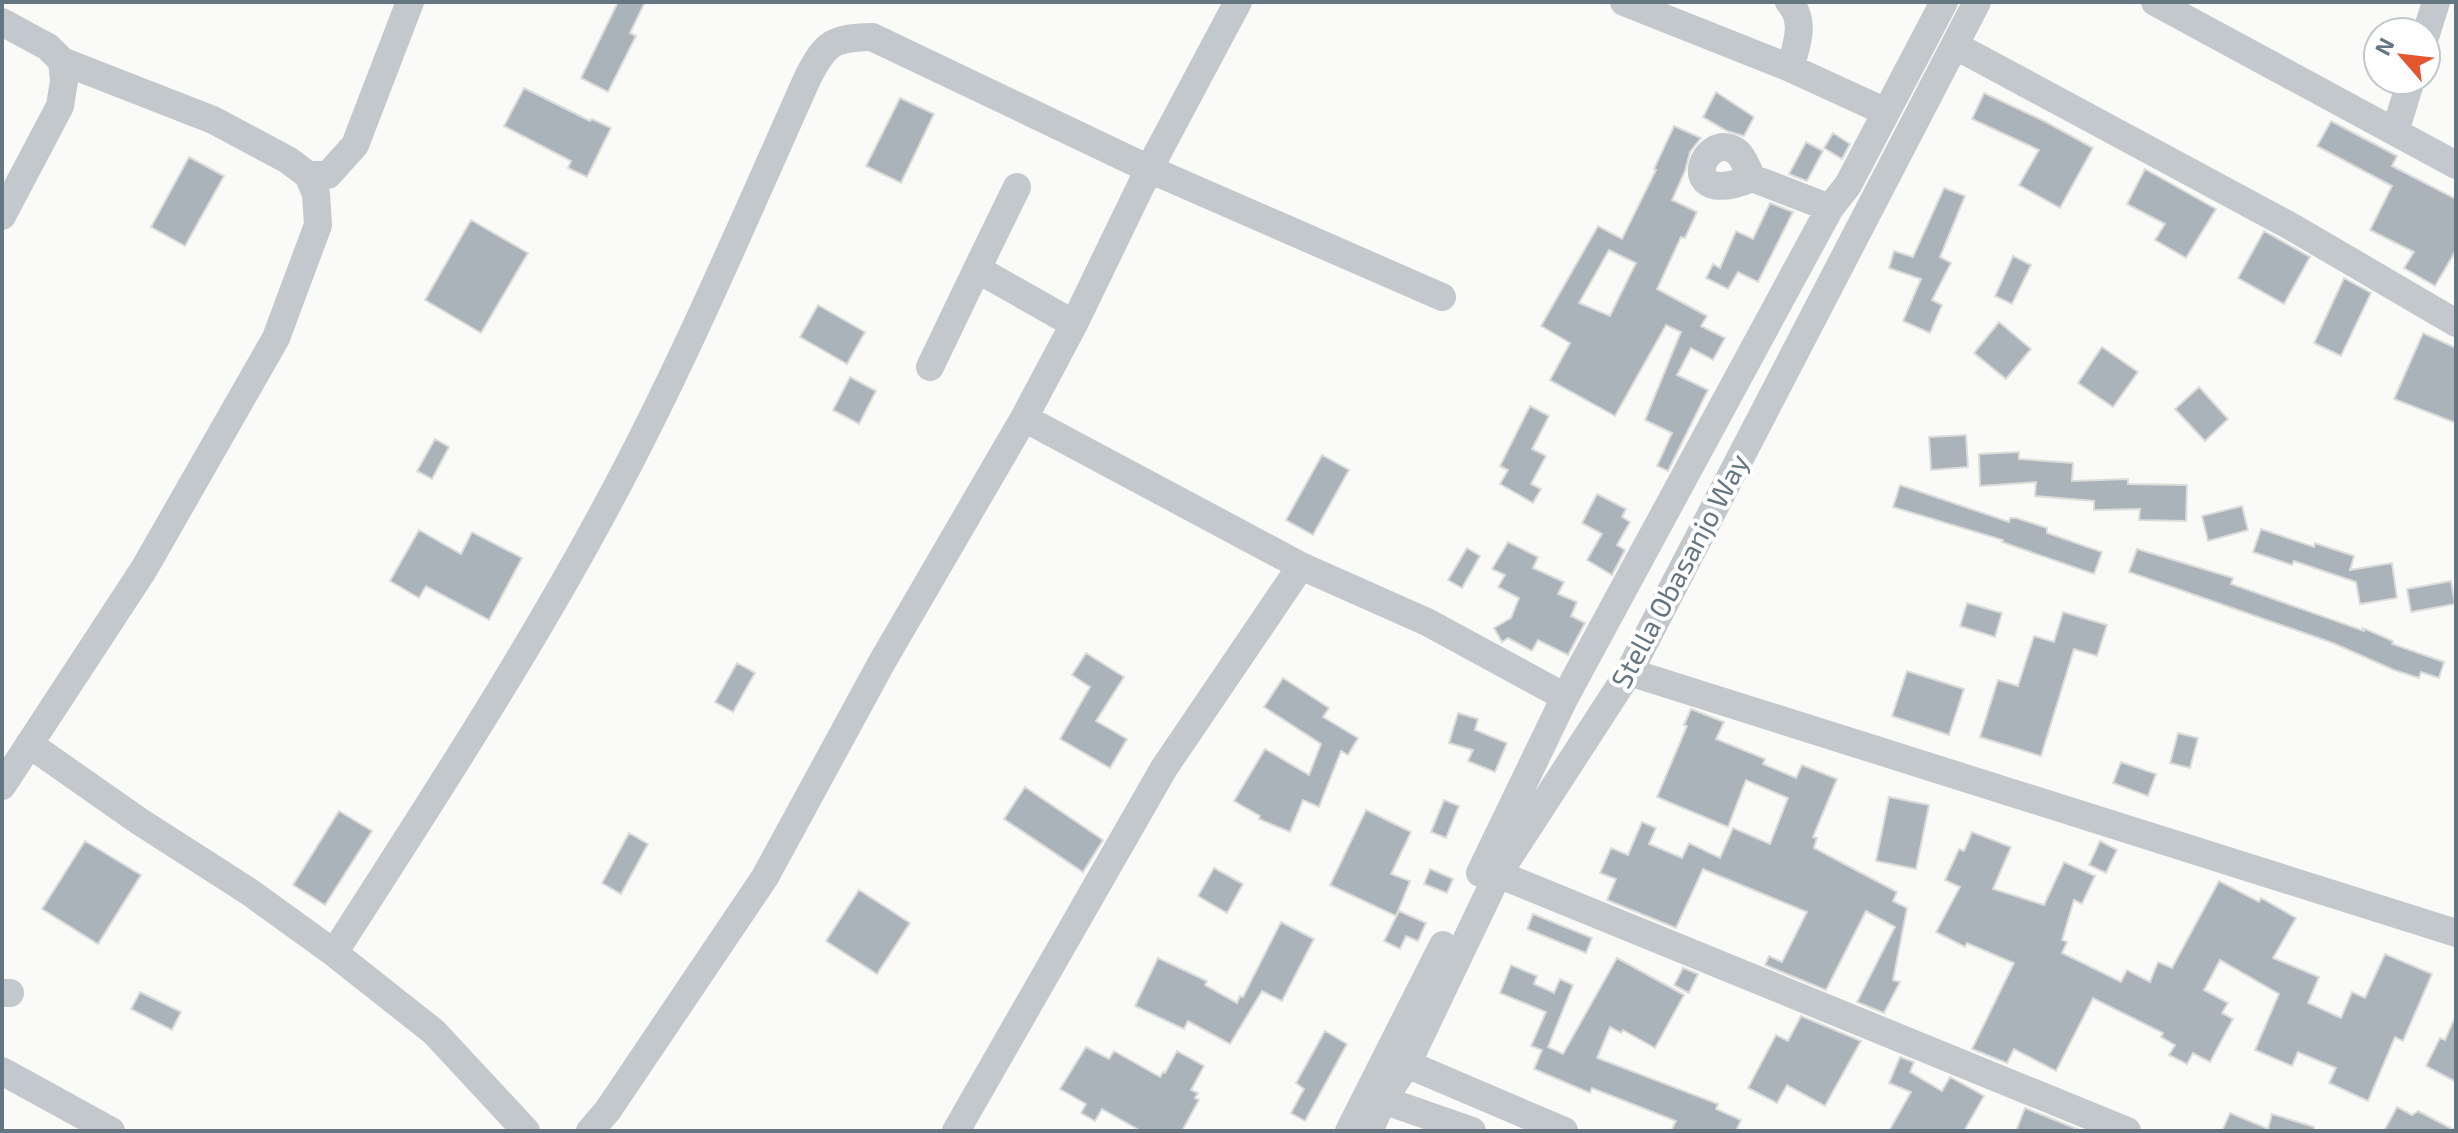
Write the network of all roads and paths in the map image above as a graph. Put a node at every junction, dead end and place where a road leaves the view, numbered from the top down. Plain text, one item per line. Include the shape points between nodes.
1 (410, 2) edge
2 (1238, 2) edge
3 (1624, 2) edge
4 (1789, 2) edge
5 (1944, 2) edge
6 (1977, 2) edge
7 (2155, 2) edge
8 (2, 22) edge
9 (1956, 46) junction
10 (62, 61) junction
11 (1790, 68) junction
12 (2406, 96) edge
13 (1886, 112) junction
14 (2395, 132) junction
15 (2456, 165) edge
16 (1149, 169) junction
17 (308, 175) junction
18 (1752, 178) dead end
19 (1017, 187) dead end
20 (1830, 208) junction
21 (2, 216) edge
22 (977, 269) junction
23 (1442, 297) dead end
24 (2456, 323) edge
25 (1074, 324) junction
26 (930, 367) dead end
27 (1024, 418) junction
28 (1301, 566) junction
29 (1629, 672) junction
30 (1565, 697) junction
31 (29, 744) junction
32 (2, 786) edge
33 (1498, 874) junction
34 (2456, 933) edge
35 (334, 953) junction
36 (1407, 1064) junction
37 (2, 1071) edge
38 (1367, 1118) edge
39 (1545, 1127) edge
40 (111, 1131) edge
41 (526, 1131) edge
42 (590, 1131) edge
43 (956, 1131) edge
44 (1472, 1131) edge
45 (2127, 1131) edge

1 - 17 street via 355,145 328,175
2 - 16 street
3 - 11 street
4 - 11 street via 1801,30
5 - 13 street
6 - 9 street, Stella Obasanjo Way
7 - 14 street
8 - 10 street via 48,47
9 - 24 street via 2292,227
9 - 29 street, Stella Obasanjo Way
10 - 17 street via 213,120
10 - 21 street via 60,106
11 - 13 street
12 - 14 street
13 - 20 street
14 - 15 street
16 - 23 street
16 - 25 street
16 - 35 street via 872,37 840,38 820,55 683,355 605,510 465,750
17 - 31 street via 316,194 318,225 276,338 144,569
18 - 20 street
19 - 22 street
20 - 30 street
22 - 25 street
22 - 26 street
25 - 27 street
27 - 28 street
27 - 42 street via 765,877
28 - 30 street via 1427,622
28 - 43 street via 1164,768
29 - 33 street, Stella Obasanjo Way
29 - 34 street
30 - 38 street
31 - 32 street
31 - 35 street
33 - 36 street, Stella Obasanjo Way
33 - 45 street
35 - 41 street via 434,1032
36 - 38 street, Stella Obasanjo Way
36 - 39 street
37 - 40 street
38 - 44 street

